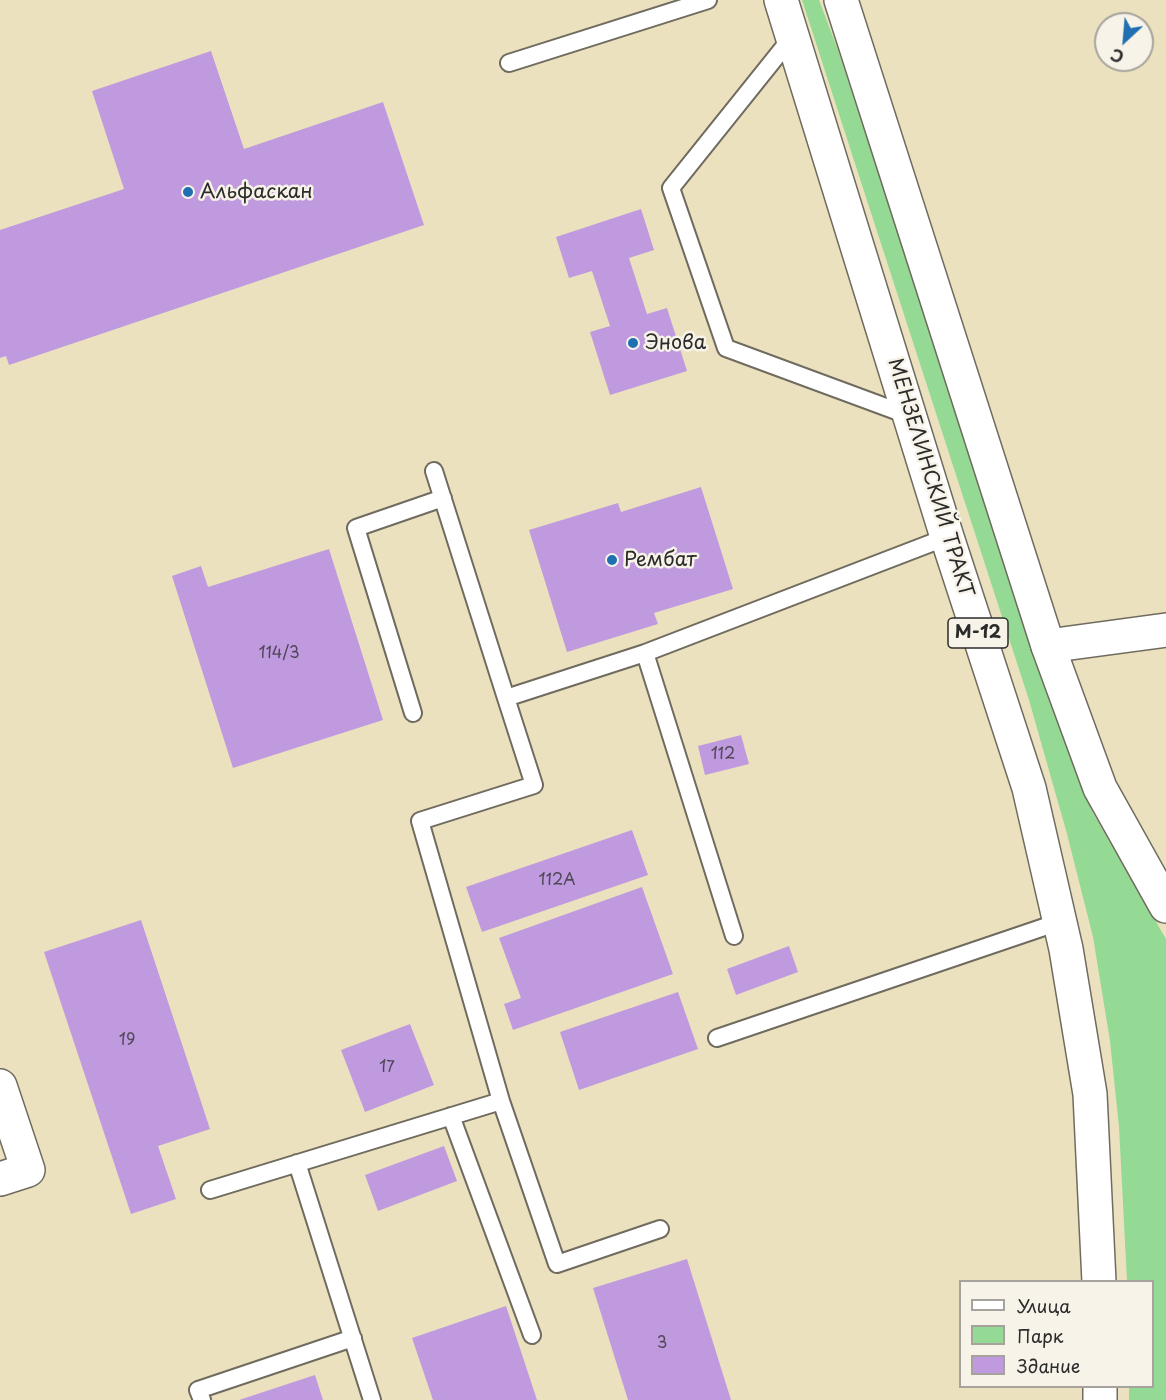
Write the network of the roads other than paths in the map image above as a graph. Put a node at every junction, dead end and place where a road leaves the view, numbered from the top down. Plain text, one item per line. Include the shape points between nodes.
1 (781, 0) edge
2 (841, 0) edge
3 (701, 1) edge
4 (792, 37) junction
5 (509, 63) dead end
6 (910, 416) junction
7 (434, 471) dead end
8 (442, 498) junction
9 (947, 537) junction
10 (1166, 630) edge
11 (1048, 646) junction
12 (645, 652) junction
13 (506, 698) junction
14 (412, 713) dead end
15 (1166, 906) edge
16 (1059, 922) junction
17 (734, 936) dead end
18 (717, 1038) dead end
19 (0, 1086) edge
20 (501, 1101) junction
21 (451, 1116) junction
22 (297, 1163) junction
23 (0, 1179) edge
24 (210, 1190) dead end
25 (660, 1230) dead end
26 (1099, 1280) edge
27 (532, 1335) dead end
28 (352, 1338) junction
29 (202, 1400) edge
30 (372, 1400) edge

1 - 4 main road, МЕНЗЕЛИНСКИЙ ТРАКТ / М-12
2 - 11 main road
3 - 5 lane
4 - 6 main road, МЕНЗЕЛИНСКИЙ ТРАКТ / М-12
4 - 6 lane via 671,189 726,348
6 - 9 main road, МЕНЗЕЛИНСКИЙ ТРАКТ / М-12
7 - 8 lane
8 - 13 lane
8 - 14 lane via 356,528
9 - 12 lane
9 - 16 main road, МЕНЗЕЛИНСКИЙ ТРАКТ / М-12 via 1029,788
10 - 11 main road
11 - 15 main road via 1100,788
12 - 13 lane
12 - 17 lane
13 - 20 lane via 534,785 420,821
16 - 18 lane
16 - 26 main road, МЕНЗЕЛИНСКИЙ ТРАКТ / М-12 via 1090,1094
19 - 23 main road via 28,1170
20 - 21 lane
20 - 25 lane via 557,1264
21 - 22 lane
21 - 27 lane
22 - 24 lane
22 - 28 lane
28 - 29 lane via 198,1390
28 - 30 lane

